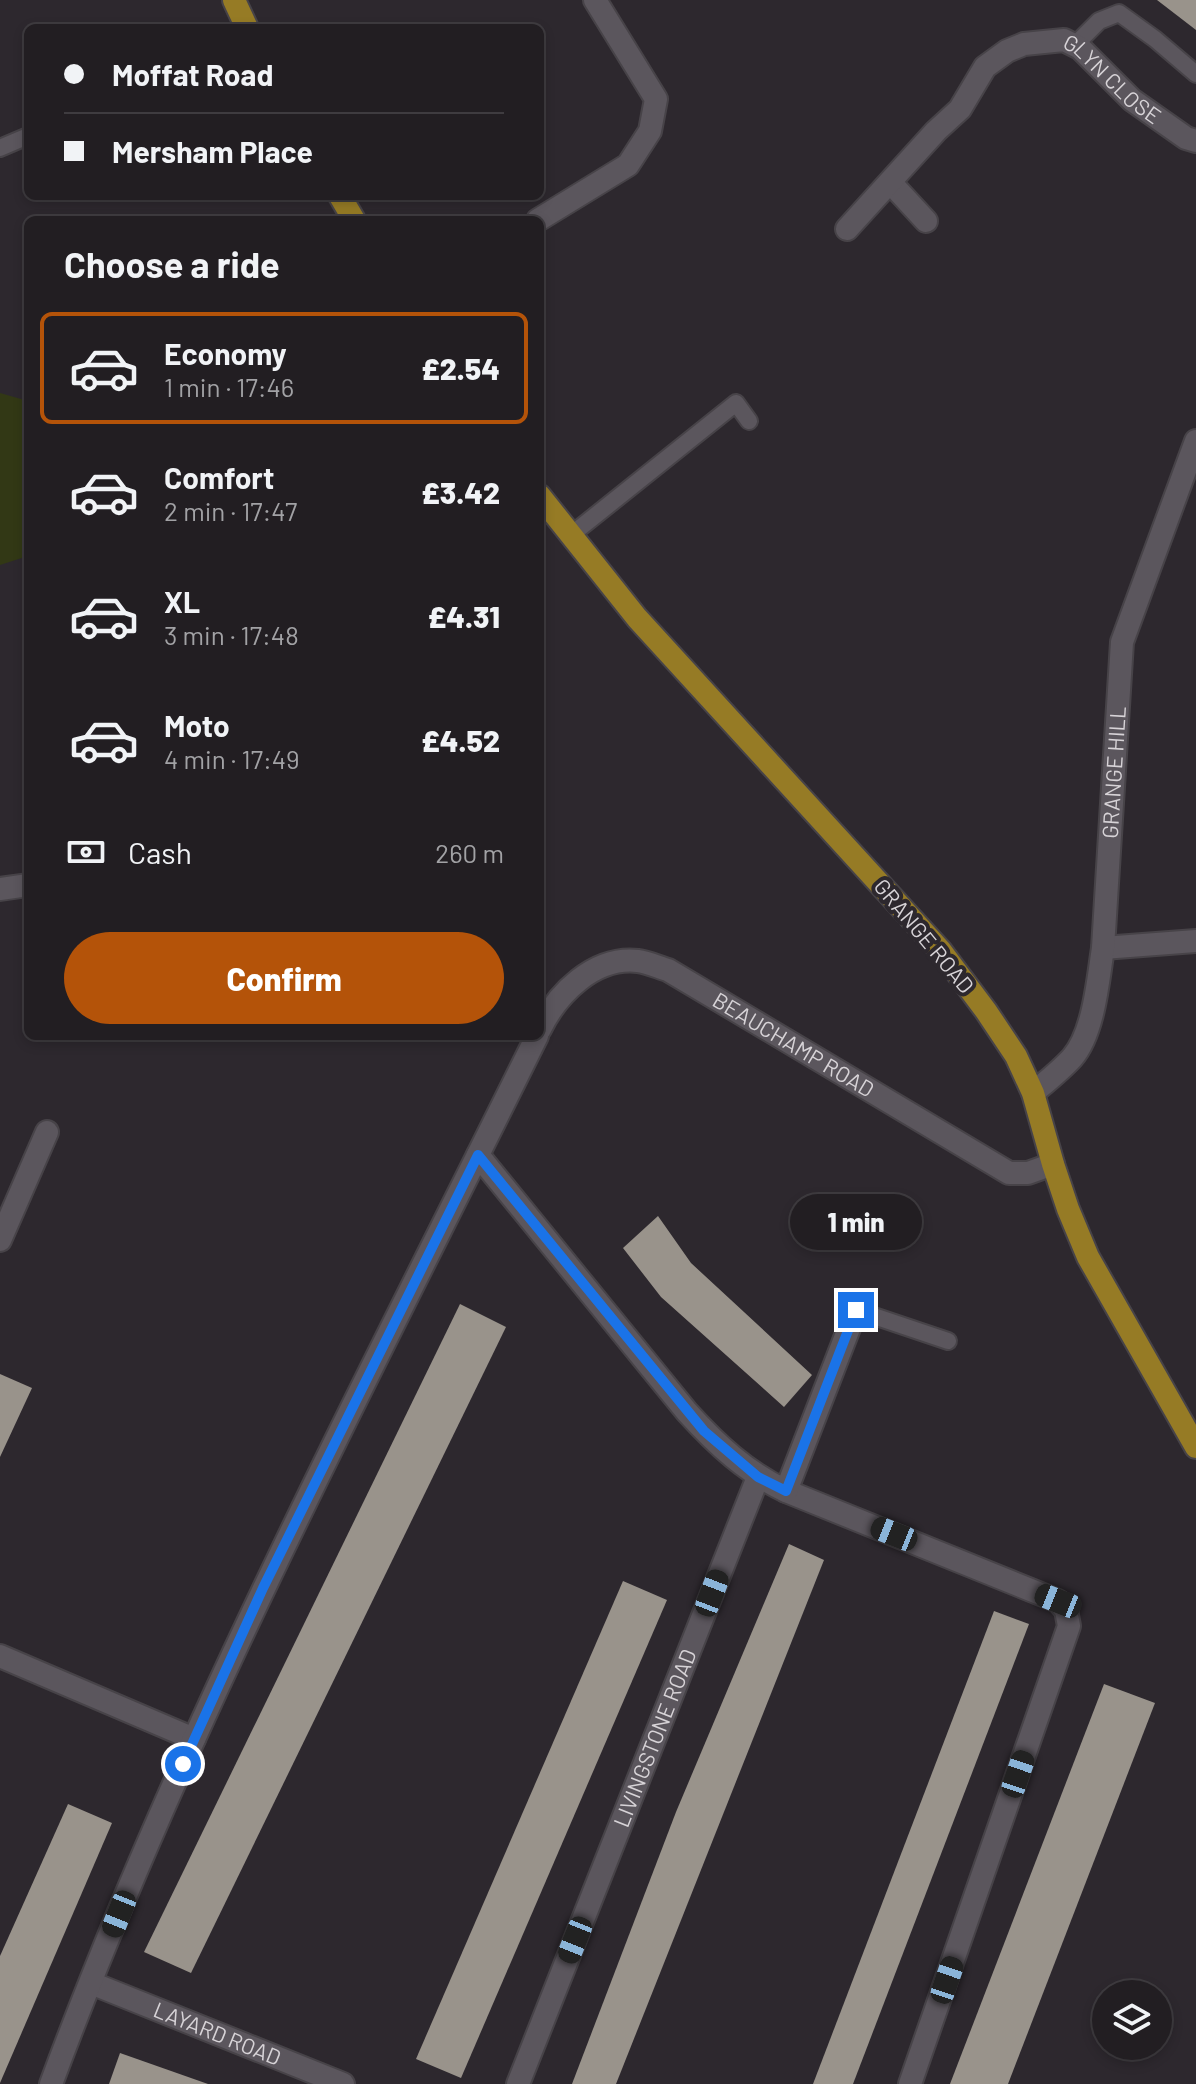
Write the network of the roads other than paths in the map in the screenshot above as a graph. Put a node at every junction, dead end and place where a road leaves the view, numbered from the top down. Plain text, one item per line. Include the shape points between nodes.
1 (234, 0) edge
2 (595, 0) edge
3 (245, 24) edge
4 (1075, 45) junction
5 (1196, 74) edge
6 (24, 138) edge
7 (1196, 141) edge
8 (0, 148) edge
9 (890, 182) junction
10 (544, 216) edge
11 (926, 221) dead end
12 (847, 229) dead end
13 (749, 421) dead end
14 (1196, 441) edge
15 (544, 501) edge
16 (571, 535) junction
17 (24, 886) edge
18 (0, 889) edge
19 (1196, 941) edge
20 (1103, 948) junction
21 (544, 1017) edge
22 (535, 1040) edge
23 (1033, 1093) junction
24 (47, 1132) dead end
25 (478, 1155) junction
26 (1053, 1164) junction
27 (0, 1240) edge
28 (856, 1310) joint
29 (948, 1341) dead end
30 (1196, 1447) edge
31 (758, 1477) junction
32 (786, 1491) junction
33 (0, 1656) edge
34 (194, 1739) junction
35 (91, 1983) junction
36 (51, 2084) edge
37 (343, 2084) edge
38 (518, 2084) edge
39 (910, 2084) edge

1 - 3 main road
2 - 10 street via 656,99 650,131 628,165
4 - 5 lane via 1099,21 1119,13
4 - 7 street, GLYN CLOSE via 1132,100
4 - 9 street, GLYN CLOSE via 1043,40 1007,51 985,67 960,109
6 - 8 lane
9 - 11 street
9 - 12 street, GLYN CLOSE
13 - 16 lane via 736,403
14 - 20 street, GRANGE HILL via 1122,642
15 - 16 main road, GRANGE ROAD
16 - 23 main road, GRANGE ROAD via 637,618 941,951 1009,1045
17 - 18 street
19 - 20 street
20 - 23 street, GRANGE HILL via 1085,1035 1071,1059
21 - 26 street, BEAUCHAMP ROAD via 566,990 600,968 637,961 653,965 1009,1173
22 - 25 street
23 - 26 main road, GRANGE ROAD
24 - 27 street
25 - 31 street via 687,1412
25 - 34 street
26 - 30 main road, GRANGE ROAD via 1088,1257
28 - 29 lane
28 - 32 street
31 - 32 street
31 - 38 street, LIVINGSTONE ROAD
32 - 39 street via 1058,1601 1066,1610 1069,1626
33 - 34 street
34 - 35 street
35 - 36 street
35 - 37 street, LAYARD ROAD

